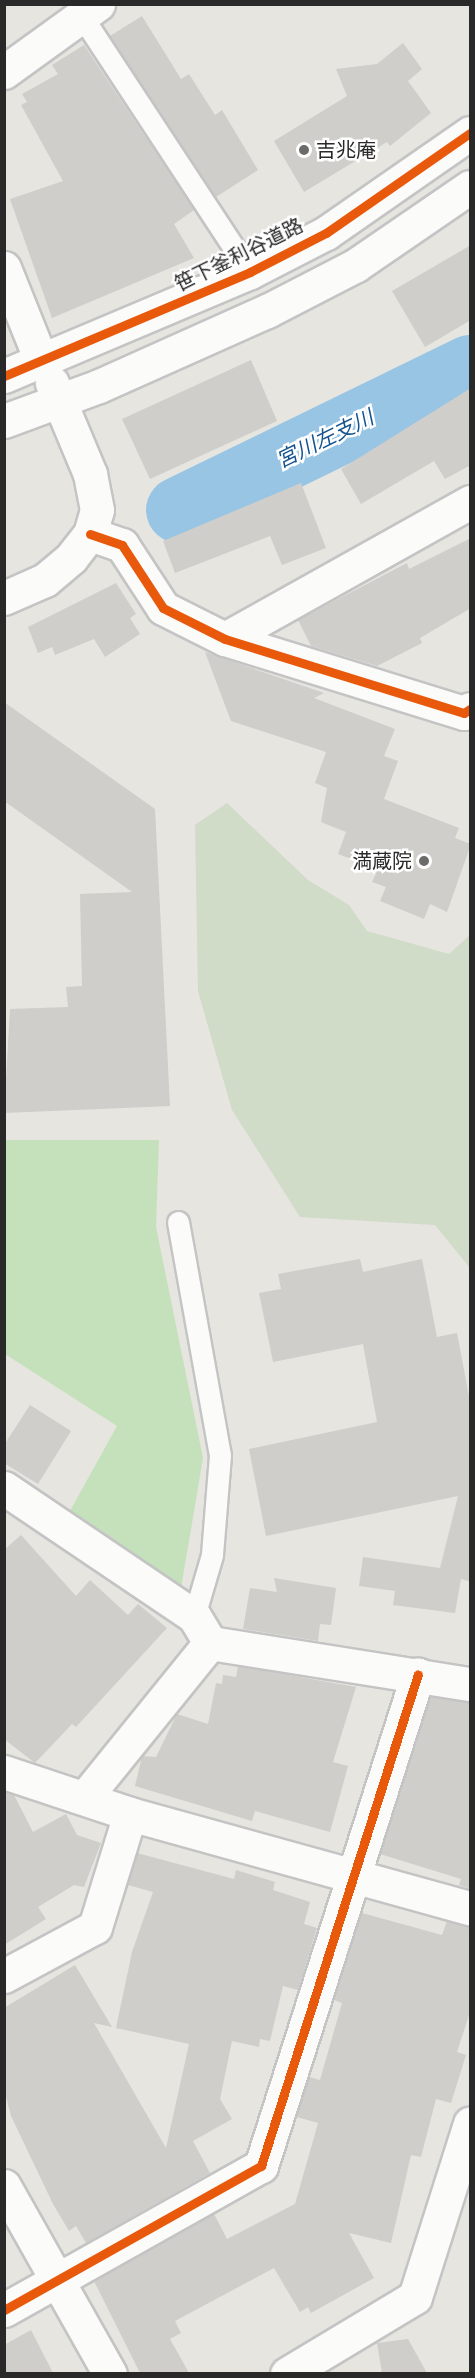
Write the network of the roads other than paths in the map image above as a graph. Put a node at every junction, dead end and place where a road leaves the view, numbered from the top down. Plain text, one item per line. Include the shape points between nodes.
1 (89, 10) edge
2 (4, 72) edge
3 (471, 133) edge
4 (471, 187) edge
5 (4, 268) edge
6 (250, 272) junction
7 (42, 363) junction
8 (4, 376) edge
9 (60, 402) junction
10 (4, 421) edge
11 (471, 502) edge
12 (90, 534) junction
13 (4, 598) edge
14 (225, 639) junction
15 (468, 712) edge
16 (178, 1222) dead end
17 (4, 1488) edge
18 (202, 1629) junction
19 (418, 1674) junction
20 (471, 1684) edge
21 (4, 1773) edge
22 (86, 1797) junction
23 (130, 1814) junction
24 (353, 1871) junction
25 (471, 1908) edge
26 (4, 1976) edge
27 (471, 2124) edge
28 (4, 2186) edge
29 (57, 2284) junction
30 (4, 2310) edge
31 (333, 2362) edge
32 (110, 2373) edge
33 (287, 2373) edge

1 - 2 street
1 - 6 lane
3 - 6 street, 笹下釜利谷道路 via 326,232
4 - 9 street via 356,265
5 - 7 street
6 - 7 street, 笹下釜利谷道路
7 - 8 street, 笹下釜利谷道路
7 - 9 street
9 - 10 street
9 - 12 street via 90,474 97,510
11 - 14 street
12 - 13 street via 45,580
12 - 14 street via 122,545 163,608
14 - 15 street
16 - 18 lane via 220,1455
17 - 18 street
18 - 19 street
18 - 22 street
19 - 20 street
19 - 24 street
21 - 22 street
22 - 23 street
23 - 24 street
23 - 26 street via 95,1927
24 - 25 street
24 - 29 street via 261,2166
27 - 31 street via 415,2297
28 - 29 street
29 - 30 street
29 - 32 street
31 - 33 street

